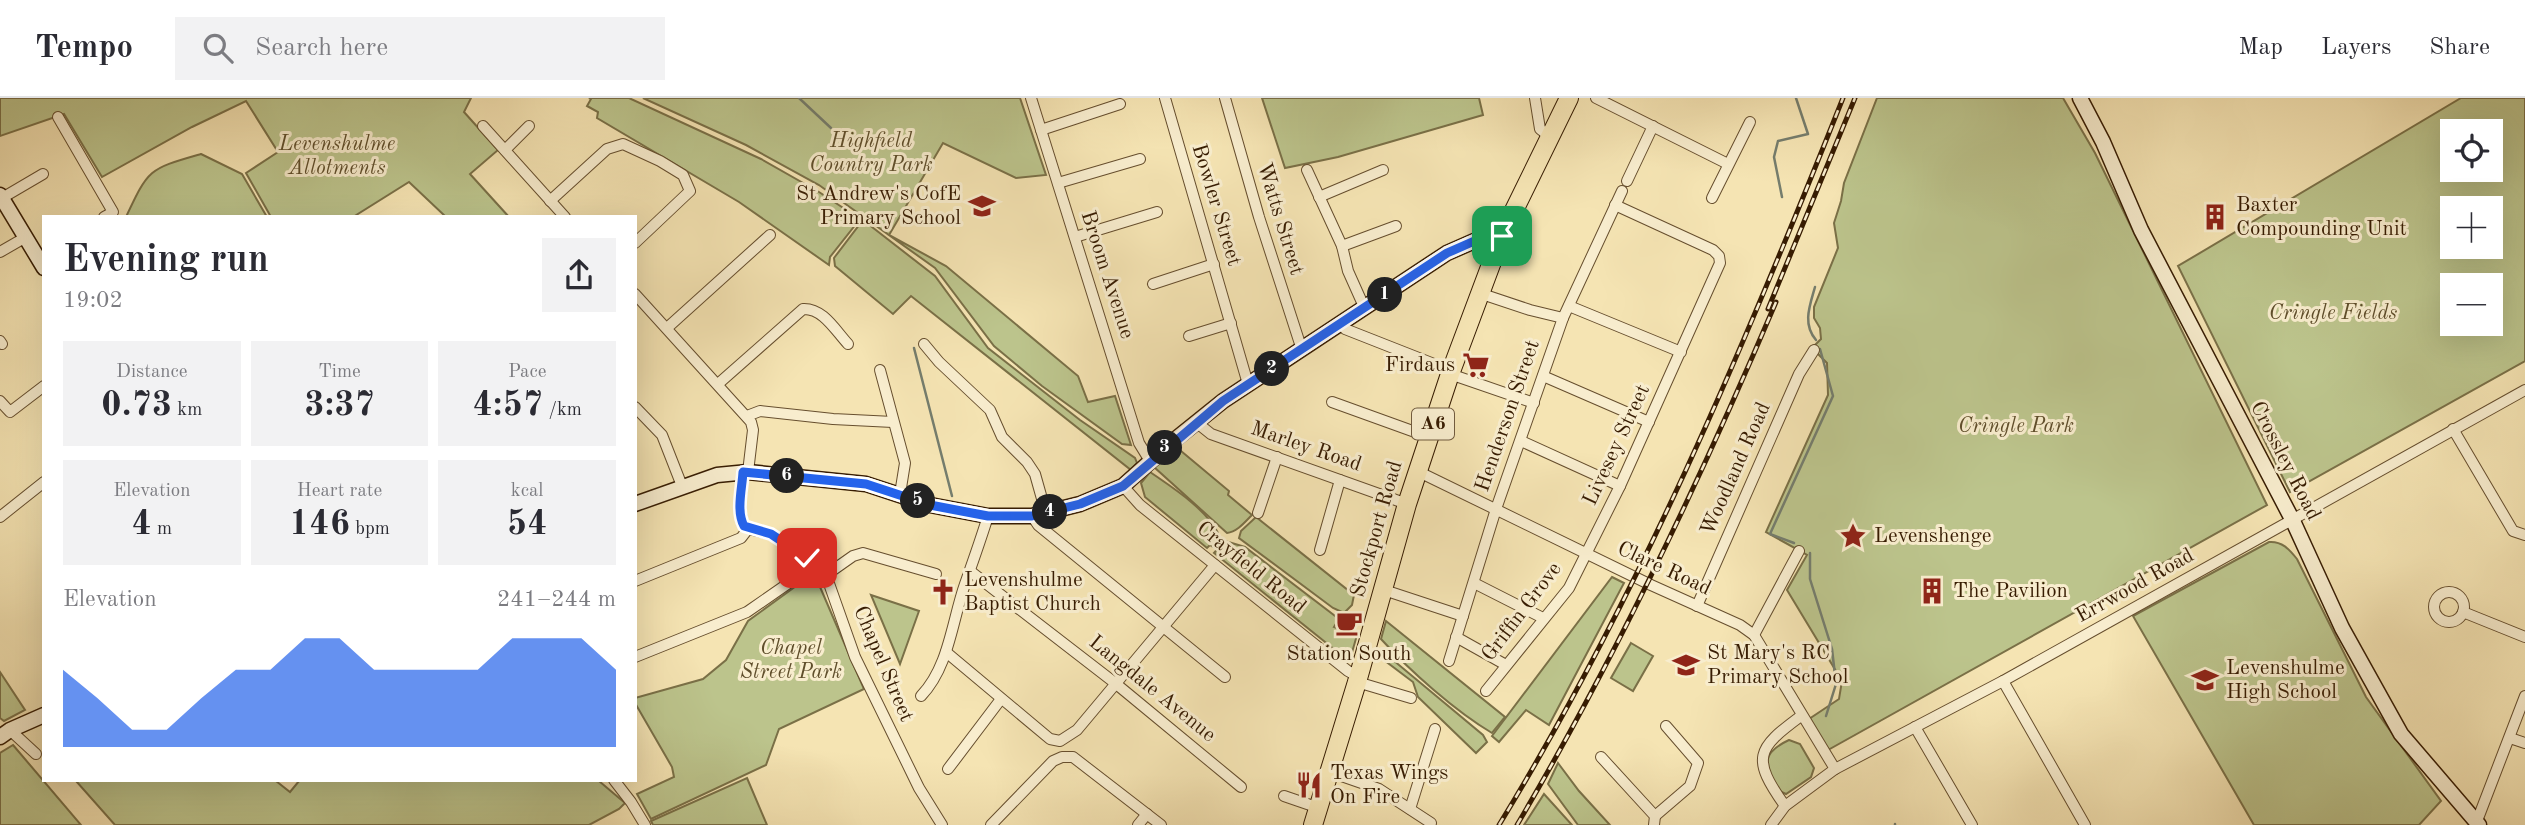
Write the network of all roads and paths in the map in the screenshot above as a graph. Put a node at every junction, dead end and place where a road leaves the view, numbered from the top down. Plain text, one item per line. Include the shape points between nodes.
1 (1031, 98) edge
2 (1165, 98) edge
3 (1225, 98) edge
4 (1535, 98) edge
5 (1569, 98) edge
6 (1596, 98) edge
7 (2080, 98) edge
8 (1120, 104) dead end
9 (58, 117) dead end
10 (1750, 122) dead end
11 (483, 126) dead end
12 (529, 126) dead end
13 (1653, 127) junction
14 (1041, 130) junction
15 (1549, 136) junction
16 (505, 150) junction
17 (1140, 159) dead end
18 (1728, 164) junction
19 (1307, 170) dead end
20 (1383, 170) dead end
21 (43, 174) dead end
22 (1627, 181) dead end
23 (1058, 183) junction
24 (1622, 191) dead end
25 (1, 197) edge
26 (1319, 197) junction
27 (1712, 198) dead end
28 (550, 201) junction
29 (1615, 205) junction
30 (1157, 212) dead end
31 (108, 215) edge
32 (563, 215) edge
33 (1396, 226) dead end
34 (770, 236) dead end
35 (1502, 236) junction
36 (26, 237) junction
37 (1075, 237) junction
38 (637, 241) edge
39 (1342, 246) junction
40 (0, 252) edge
41 (40, 252) edge
42 (1214, 264) junction
43 (1153, 284) dead end
44 (1479, 293) junction
45 (637, 296) edge
46 (1569, 306) junction
47 (1365, 309) junction
48 (1563, 318) junction
49 (1231, 323) junction
50 (1341, 324) junction
51 (667, 328) junction
52 (1189, 336) dead end
53 (848, 344) dead end
54 (924, 344) dead end
55 (1302, 350) junction
56 (1814, 350) dead end
57 (1681, 352) junction
58 (1434, 364) dead end
59 (880, 370) dead end
60 (1450, 374) junction
61 (1543, 376) junction
62 (718, 384) junction
63 (1248, 384) junction
64 (42, 388) edge
65 (2525, 390) edge
66 (0, 401) edge
67 (1332, 402) dead end
68 (1534, 403) junction
69 (747, 415) junction
70 (639, 418) edge
71 (893, 422) junction
72 (1196, 422) junction
73 (1649, 422) junction
74 (2453, 429) junction
75 (1429, 437) junction
76 (1521, 441) junction
77 (1277, 457) junction
78 (1152, 459) junction
79 (1417, 471) junction
80 (745, 472) junction
81 (1340, 480) junction
82 (1127, 482) junction
83 (42, 484) edge
84 (682, 486) junction
85 (1620, 486) junction
86 (900, 494) junction
87 (637, 503) edge
88 (1407, 504) junction
89 (1496, 509) junction
90 (1258, 513) dead end
91 (1039, 515) junction
92 (988, 516) junction
93 (0, 517) edge
94 (2293, 521) junction
95 (748, 529) junction
96 (2525, 536) edge
97 (1320, 550) dead end
98 (1799, 551) dead end
99 (1587, 554) junction
100 (813, 562) junction
101 (1214, 565) junction
102 (970, 571) junction
103 (936, 574) dead end
104 (826, 575) junction
105 (637, 580) edge
106 (1474, 583) junction
107 (1384, 590) junction
108 (1697, 606) junction
109 (2463, 612) dead end
110 (1463, 616) junction
111 (1543, 618) junction
112 (1162, 626) junction
113 (1754, 635) junction
114 (1456, 638) junction
115 (2525, 638) edge
116 (946, 652) junction
117 (637, 656) edge
118 (1448, 661) dead end
119 (1506, 665) junction
120 (1225, 677) dead end
121 (1358, 679) junction
122 (2003, 681) junction
123 (1115, 683) junction
124 (1486, 691) dead end
125 (921, 696) dead end
126 (2525, 696) edge
127 (1411, 698) dead end
128 (1002, 699) junction
129 (42, 716) edge
130 (1801, 716) junction
131 (1666, 726) dead end
132 (1915, 727) junction
133 (1435, 729) dead end
134 (4, 732) edge
135 (2510, 738) junction
136 (2525, 743) edge
137 (36, 754) dead end
138 (1601, 757) dead end
139 (948, 769) dead end
140 (1835, 769) junction
141 (1330, 772) junction
142 (616, 782) edge
143 (1241, 788) dead end
144 (1284, 796) dead end
145 (1785, 806) junction
146 (1410, 809) junction
147 (1147, 814) junction
148 (1316, 816) edge
149 (1655, 820) edge
150 (1431, 823) dead end
151 (2478, 823) edge
152 (940, 824) edge
153 (645, 825) edge
154 (991, 825) edge
155 (1138, 825) edge
156 (1161, 825) edge
157 (1771, 825) edge
158 (1972, 825) edge
159 (2085, 825) edge

1 - 14 street, Broom Avenue
2 - 42 street, Bowler Street
3 - 55 street, Watts Street
4 - 15 street via 1538,124
5 - 15 highway, Stockport Road / A6
6 - 13 street
7 - 94 main road, Crossley Road via 2141,230
8 - 14 street
9 - 31 street
10 - 18 street
11 - 16 street
12 - 16 street
13 - 18 street
13 - 22 street
14 - 23 street, Broom Avenue
15 - 35 highway, Stockport Road / A6
16 - 28 street
17 - 23 street
18 - 27 street
19 - 26 street
20 - 26 street
21 - 25 street
23 - 37 street, Broom Avenue
24 - 29 street, Henderson Street
25 - 36 main road
26 - 39 street
28 - 32 street
28 - 38 street via 607,149 623,144 684,175 690,191
29 - 46 street, Henderson Street
29 - 57 street, Livesey Street via 1719,256 1720,263
30 - 37 street
33 - 39 street
34 - 51 street
35 - 44 highway, Stockport Road / A6
35 - 47 main road via 1488,235 1457,247
36 - 40 street
36 - 41 main road
37 - 78 street, Broom Avenue via 1141,450
39 - 47 street
42 - 43 street
42 - 49 street, Bowler Street
44 - 48 street
44 - 60 highway, Stockport Road / A6
45 - 51 street
46 - 48 street, Henderson Street
46 - 57 street
47 - 50 main road
48 - 61 street, Henderson Street
49 - 52 street
49 - 63 street, Bowler Street
50 - 55 main road
50 - 58 street
51 - 62 street
53 - 62 street via 836,337 815,309 803,309
54 - 91 street via 937,367 990,410 1002,437 1031,468 1038,482
55 - 63 main road
56 - 108 street, Woodland Road via 1799,374
57 - 73 street, Livesey Street
59 - 71 street
60 - 68 street
60 - 75 highway, Stockport Road / A6
61 - 68 street, Henderson Street
61 - 73 street
62 - 69 street
63 - 72 main road
64 - 66 street via 10,412
65 - 74 street, Errwood Road
67 - 75 street
68 - 76 street, Henderson Street
69 - 71 street via 760,411
69 - 80 street via 753,430
70 - 84 street via 662,435
71 - 86 street via 905,463
72 - 77 street, Marley Road via 1211,434
72 - 78 main road
73 - 85 street, Livesey Street
74 - 94 street, Errwood Road
74 - 96 street via 2513,531
75 - 79 highway, Stockport Road / A6
76 - 85 street
76 - 89 street, Henderson Street
77 - 81 street, Marley Road
77 - 90 street
78 - 82 main road
79 - 88 highway, Stockport Road / A6
79 - 89 street, Clare Road
80 - 84 main road
80 - 86 main road via 848,481
80 - 95 street via 741,519
81 - 88 street, Marley Road
81 - 97 street
82 - 91 main road via 1080,504
82 - 101 street, Crayfield Road via 1140,505
83 - 93 street
84 - 87 main road
85 - 99 street, Livesey Street
86 - 92 main road
88 - 107 highway, Stockport Road / A6
89 - 99 street, Clare Road
89 - 106 street, Henderson Street
91 - 92 main road
91 - 112 street via 1038,525
92 - 102 street
94 - 122 street, Errwood Road
94 - 151 main road, Crossley Road via 2342,628 2401,734
95 - 100 street, Chapel Street via 774,530
95 - 105 street via 741,538
98 - 113 street
99 - 108 street, Clare Road
99 - 111 street, Griffin Grove via 1569,587
100 - 104 street, Chapel Street
100 - 117 street via 747,611
101 - 112 street
101 - 121 street, Crayfield Road
102 - 116 street
102 - 123 street, Langdale Avenue
103 - 104 street via 863,553
104 - 152 street, Chapel Street via 855,657
106 - 110 street, Henderson Street
106 - 111 street
107 - 110 street
107 - 121 highway, Stockport Road / A6
108 - 113 street, Clare Road
109 - 115 street
110 - 114 street, Henderson Street
111 - 119 street, Griffin Grove
112 - 120 street
112 - 123 street
113 - 130 street
114 - 118 street, Henderson Street
114 - 119 street
116 - 125 street via 931,686
116 - 128 street
119 - 124 street, Griffin Grove
121 - 127 street, Crayfield Road
121 - 141 highway, Stockport Road / A6
122 - 132 street, Errwood Road
122 - 159 street
123 - 128 street via 1077,730 1060,741 1050,739
123 - 143 street, Langdale Avenue
126 - 135 street
128 - 139 street
129 - 134 main road
130 - 140 street
130 - 145 street via 1772,738 1762,756 1765,779
131 - 149 street via 1698,764 1690,786
132 - 140 street, Errwood Road
132 - 158 street
133 - 146 street
134 - 137 street
135 - 136 street
135 - 151 street
138 - 149 street
140 - 145 street, Errwood Road
141 - 146 street via 1379,789
141 - 148 highway, Stockport Road / A6
142 - 153 street
144 - 148 street
145 - 157 street, Errwood Road
146 - 150 street
147 - 154 street via 1081,761 1062,757 1044,769
147 - 155 street
147 - 156 street

